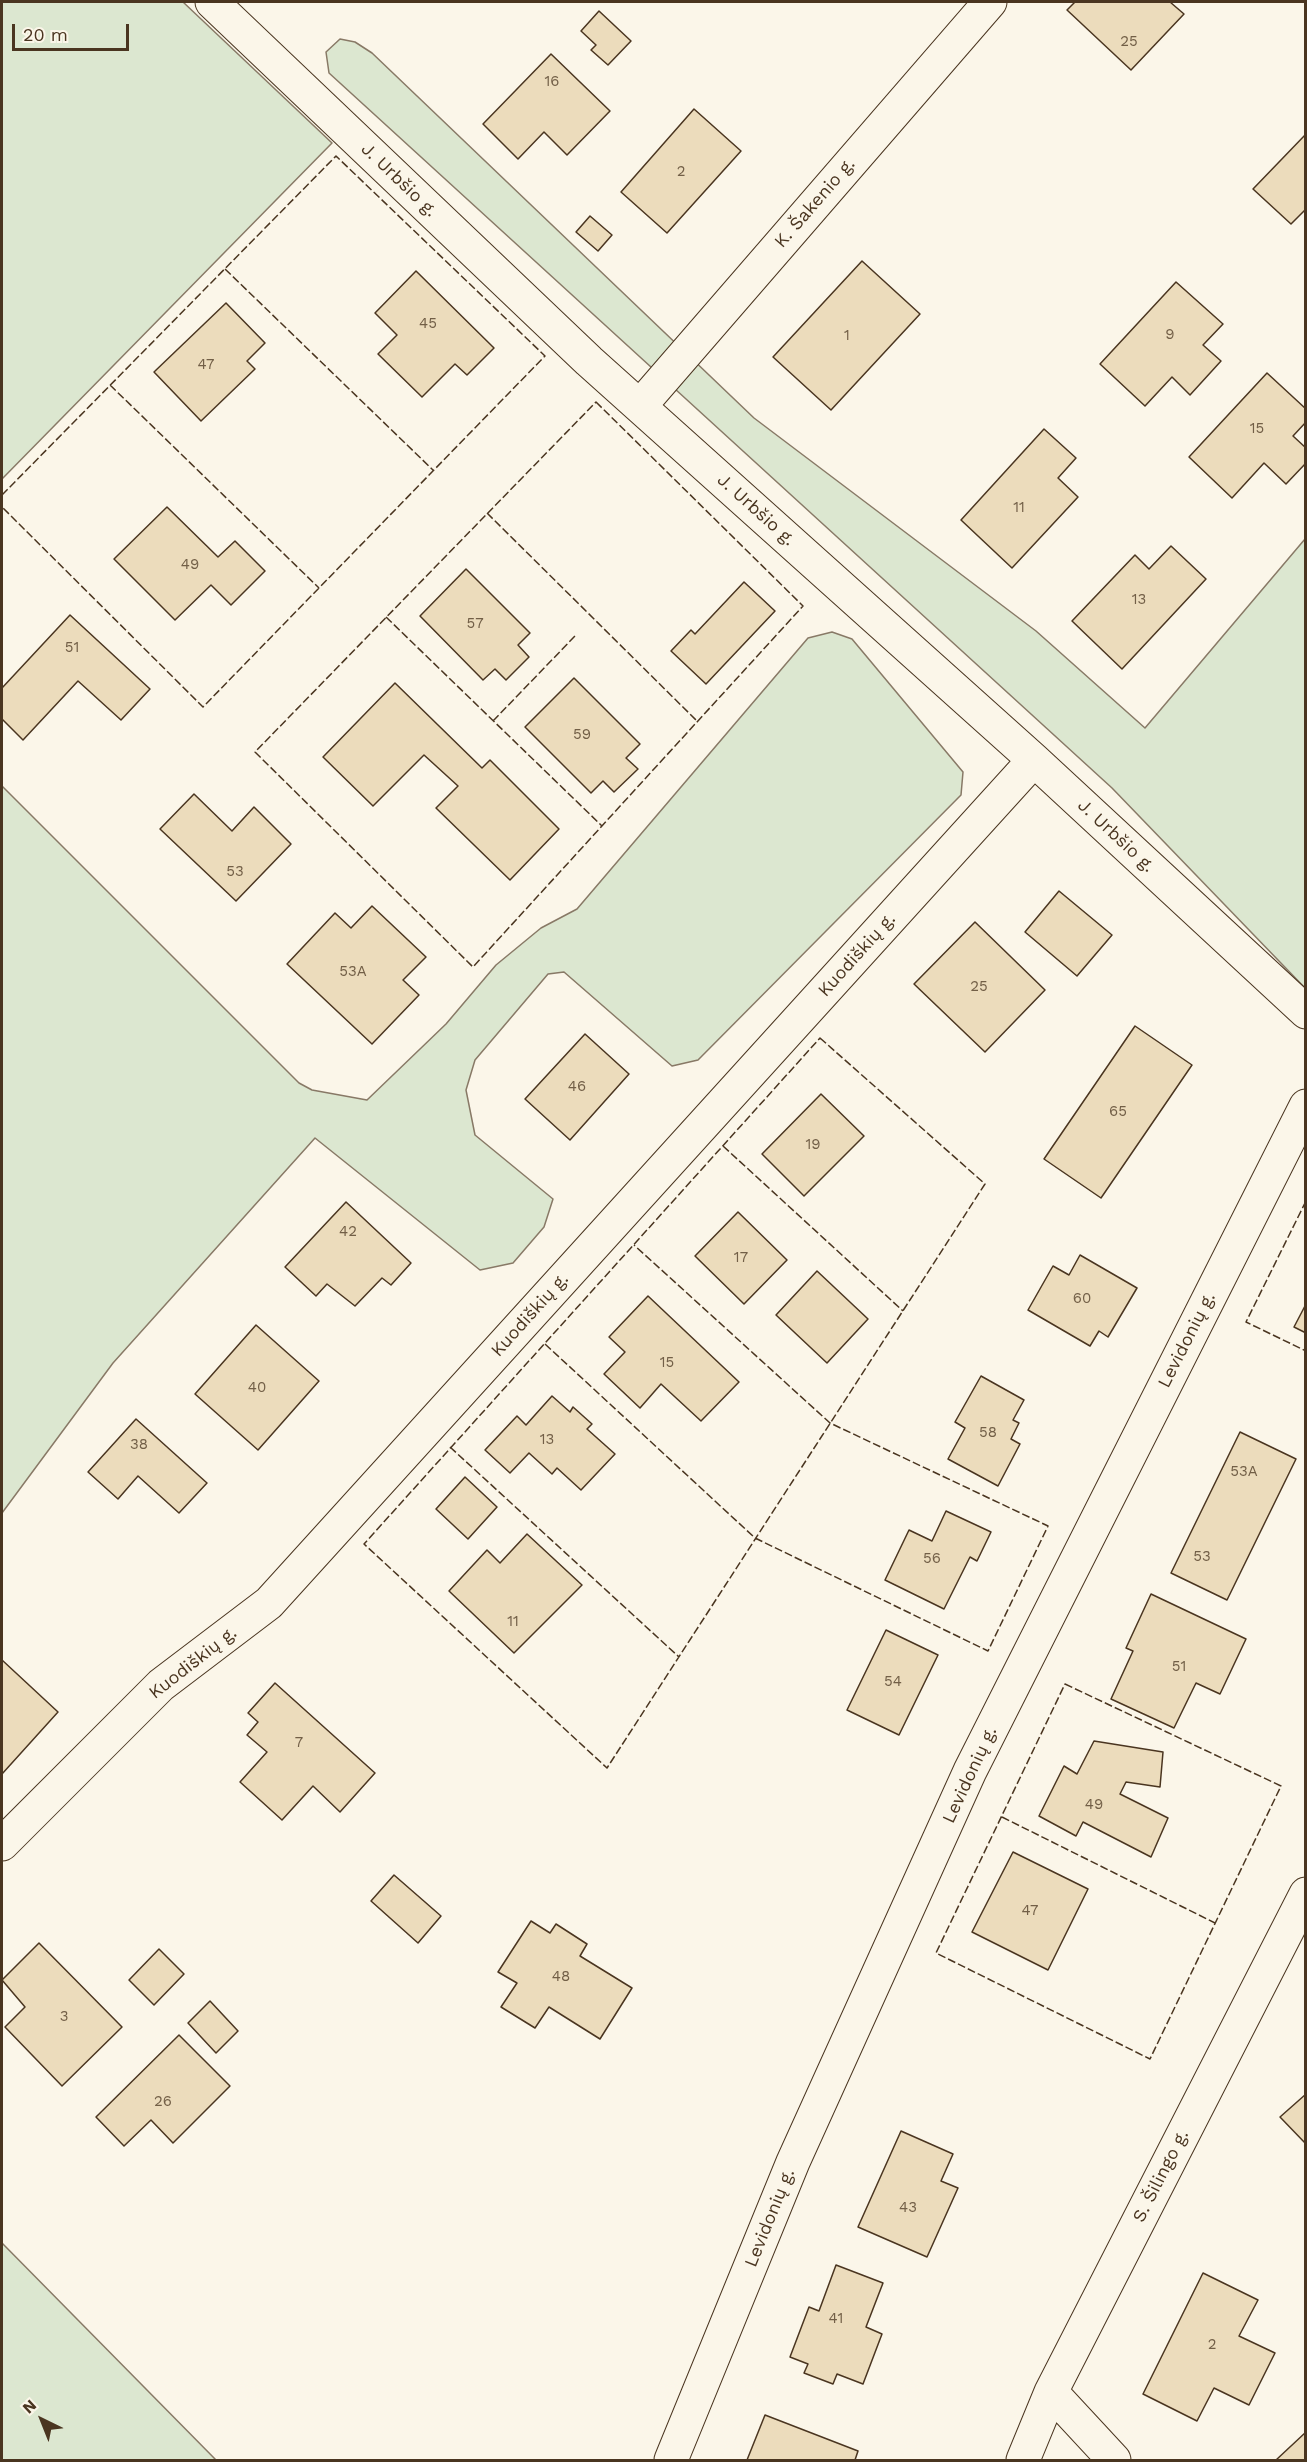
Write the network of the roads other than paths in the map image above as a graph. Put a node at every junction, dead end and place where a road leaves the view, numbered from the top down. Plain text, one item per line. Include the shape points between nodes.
1 (212, 2) edge
2 (990, 2) edge
3 (640, 406) junction
4 (1034, 760) junction
5 (1305, 1012) edge
6 (1305, 1106) edge
7 (2, 1845) edge
8 (1305, 1894) edge
9 (1051, 2392) junction
10 (671, 2460) edge
11 (1023, 2460) edge
12 (1114, 2460) edge

1 - 3 street, J. Urbšio g.
2 - 3 street, K. Šakenio g.
3 - 4 street, J. Urbšio g.
4 - 5 street, J. Urbšio g.
4 - 7 street, Kuodiškių g. via 269,1603 160,1685
6 - 10 street, Levidonių g. via 970,1771 793,2162
8 - 9 street, S. Šilingo g.
9 - 11 street, S. Šilingo g.
9 - 12 street

